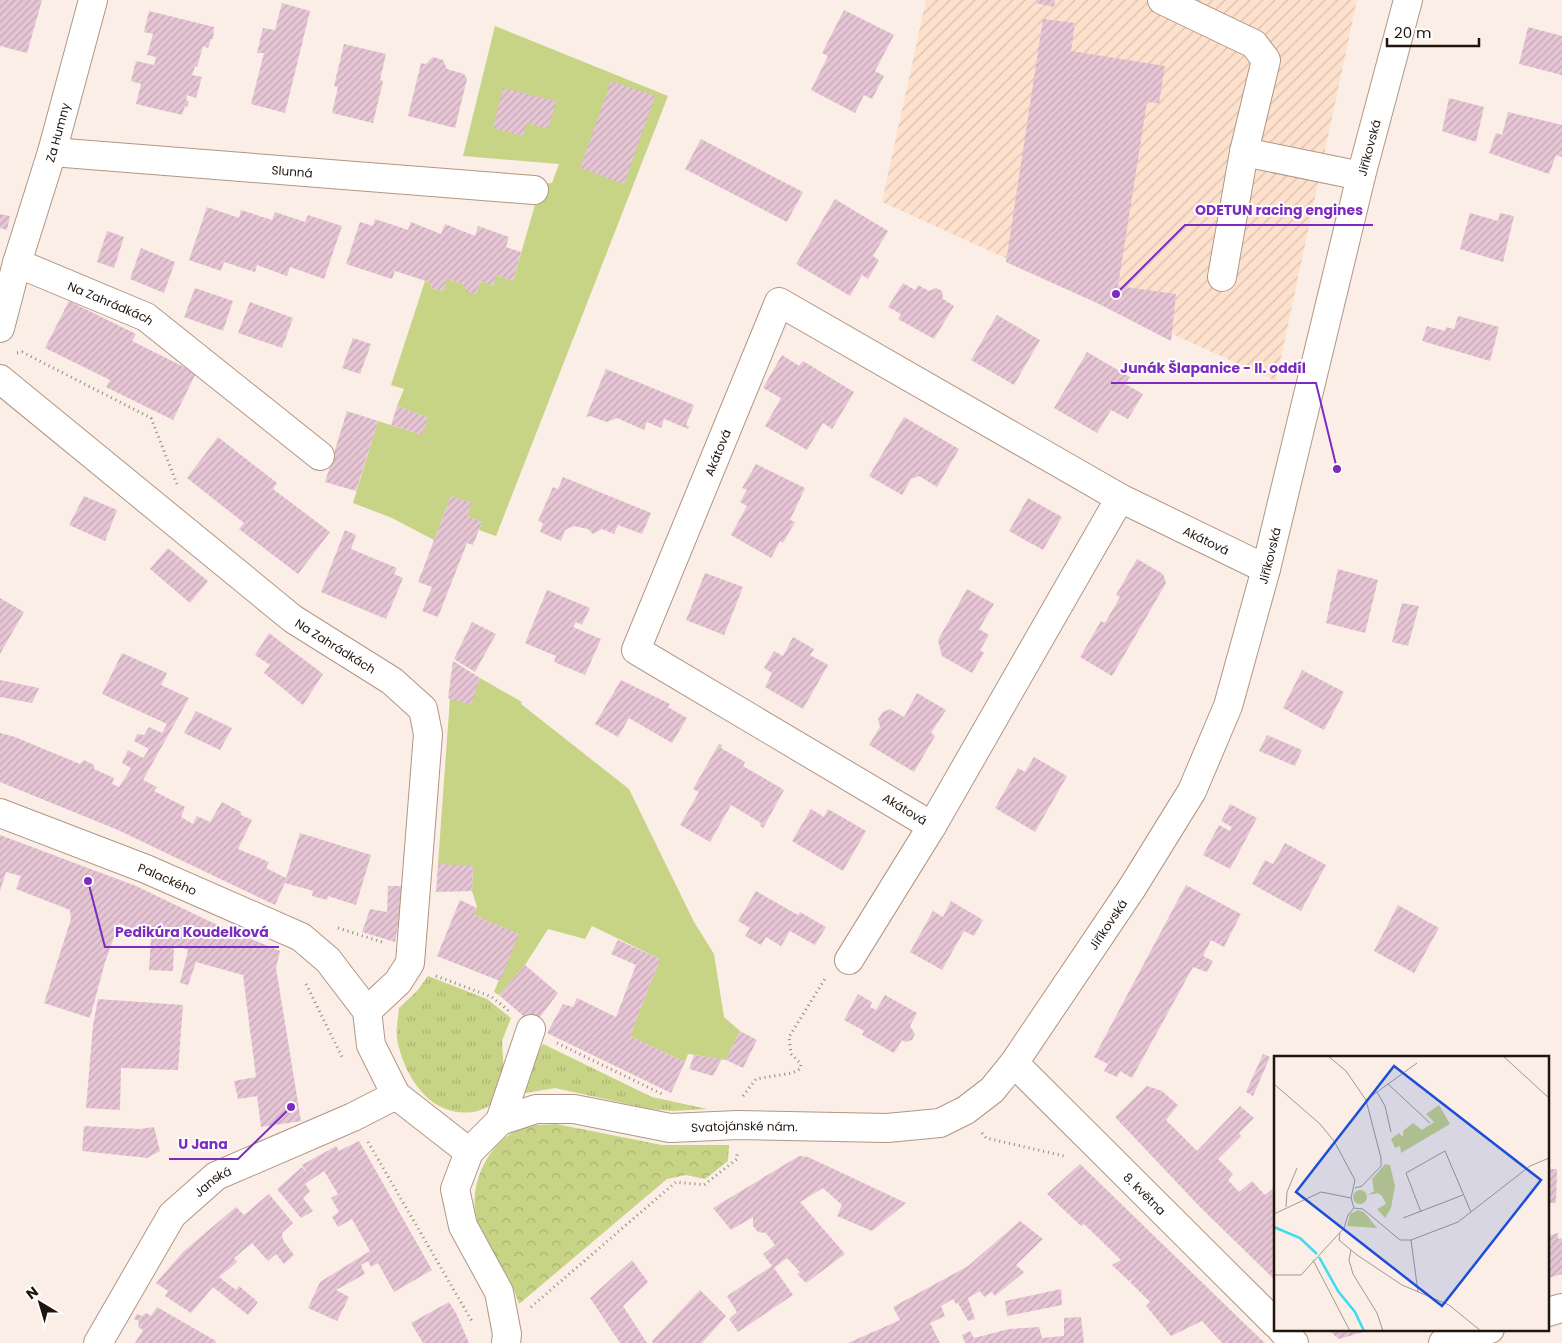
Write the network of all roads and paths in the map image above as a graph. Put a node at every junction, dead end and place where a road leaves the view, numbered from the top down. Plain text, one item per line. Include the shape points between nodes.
1 (93, 0) edge
2 (1162, 0) edge
3 (1408, 0) edge
4 (52, 152) junction
5 (1244, 152) junction
6 (1361, 176) junction
7 (534, 190) dead end
8 (17, 263) junction
9 (1222, 277) dead end
10 (0, 328) edge
11 (14, 354) dead end
12 (0, 379) edge
13 (320, 456) dead end
14 (179, 489) dead end
15 (1120, 498) junction
16 (1266, 569) junction
17 (0, 813) edge
18 (932, 826) junction
19 (849, 960) joint
20 (410, 963) junction
21 (367, 1012) junction
22 (530, 1029) junction
23 (1014, 1063) junction
24 (396, 1095) junction
25 (664, 1096) dead end
26 (966, 1110) junction
27 (500, 1121) junction
28 (738, 1126) junction
29 (469, 1152) junction
30 (1067, 1156) dead end
31 (528, 1310) dead end
32 (1274, 1322) edge
33 (1282, 1330) edge
34 (1487, 1330) edge
35 (98, 1343) edge
36 (506, 1343) edge
37 (1294, 1343) edge
38 (1443, 1343) edge

1 - 4 street, Za Humny
2 - 5 street via 1254,44 1266,60
3 - 6 street, Jiříkovská
4 - 7 street, Slunná
4 - 8 street, Za Humny
5 - 6 street
5 - 9 street
6 - 16 street, Jiříkovská
8 - 10 street
8 - 13 street, Na Zahrádkách via 146,317
11 - 14 path via 22,352 151,418
12 - 20 street, Na Zahrádkách via 293,619 392,681 423,709 428,734
15 - 16 street, Akátová
15 - 18 street, Akátová
15 - 18 street, Akátová via 779,302 636,650
16 - 23 street, Jiříkovská via 1228,706 1192,791 1132,888
17 - 21 street, Palackého via 146,869 301,937 328,960
18 - 19 street, Akátová
19 - 28 path via 840,954 789,1037 791,1054 801,1064 800,1069 756,1079 739,1103
20 - 21 street, Na Zahrádkách via 398,982
20 - 22 path via 492,997
21 - 24 street via 371,1045
22 - 25 path
22 - 27 street
23 - 26 street, Svatojánské nám. via 992,1090
23 - 32 street, 8. května
24 - 29 street
24 - 35 street, Janská via 216,1176 172,1215
26 - 28 street, Svatojánské nám. via 940,1123 887,1128
26 - 30 path via 986,1138
27 - 28 street, Svatojánské nám. via 536,1109 574,1109 670,1128
27 - 29 street, Svatojánské nám.
28 - 31 path via 737,1159 704,1185 676,1182
29 - 36 street, Svatojánské nám. via 455,1189 463,1226 499,1292
33 - 37 street
34 - 38 street

